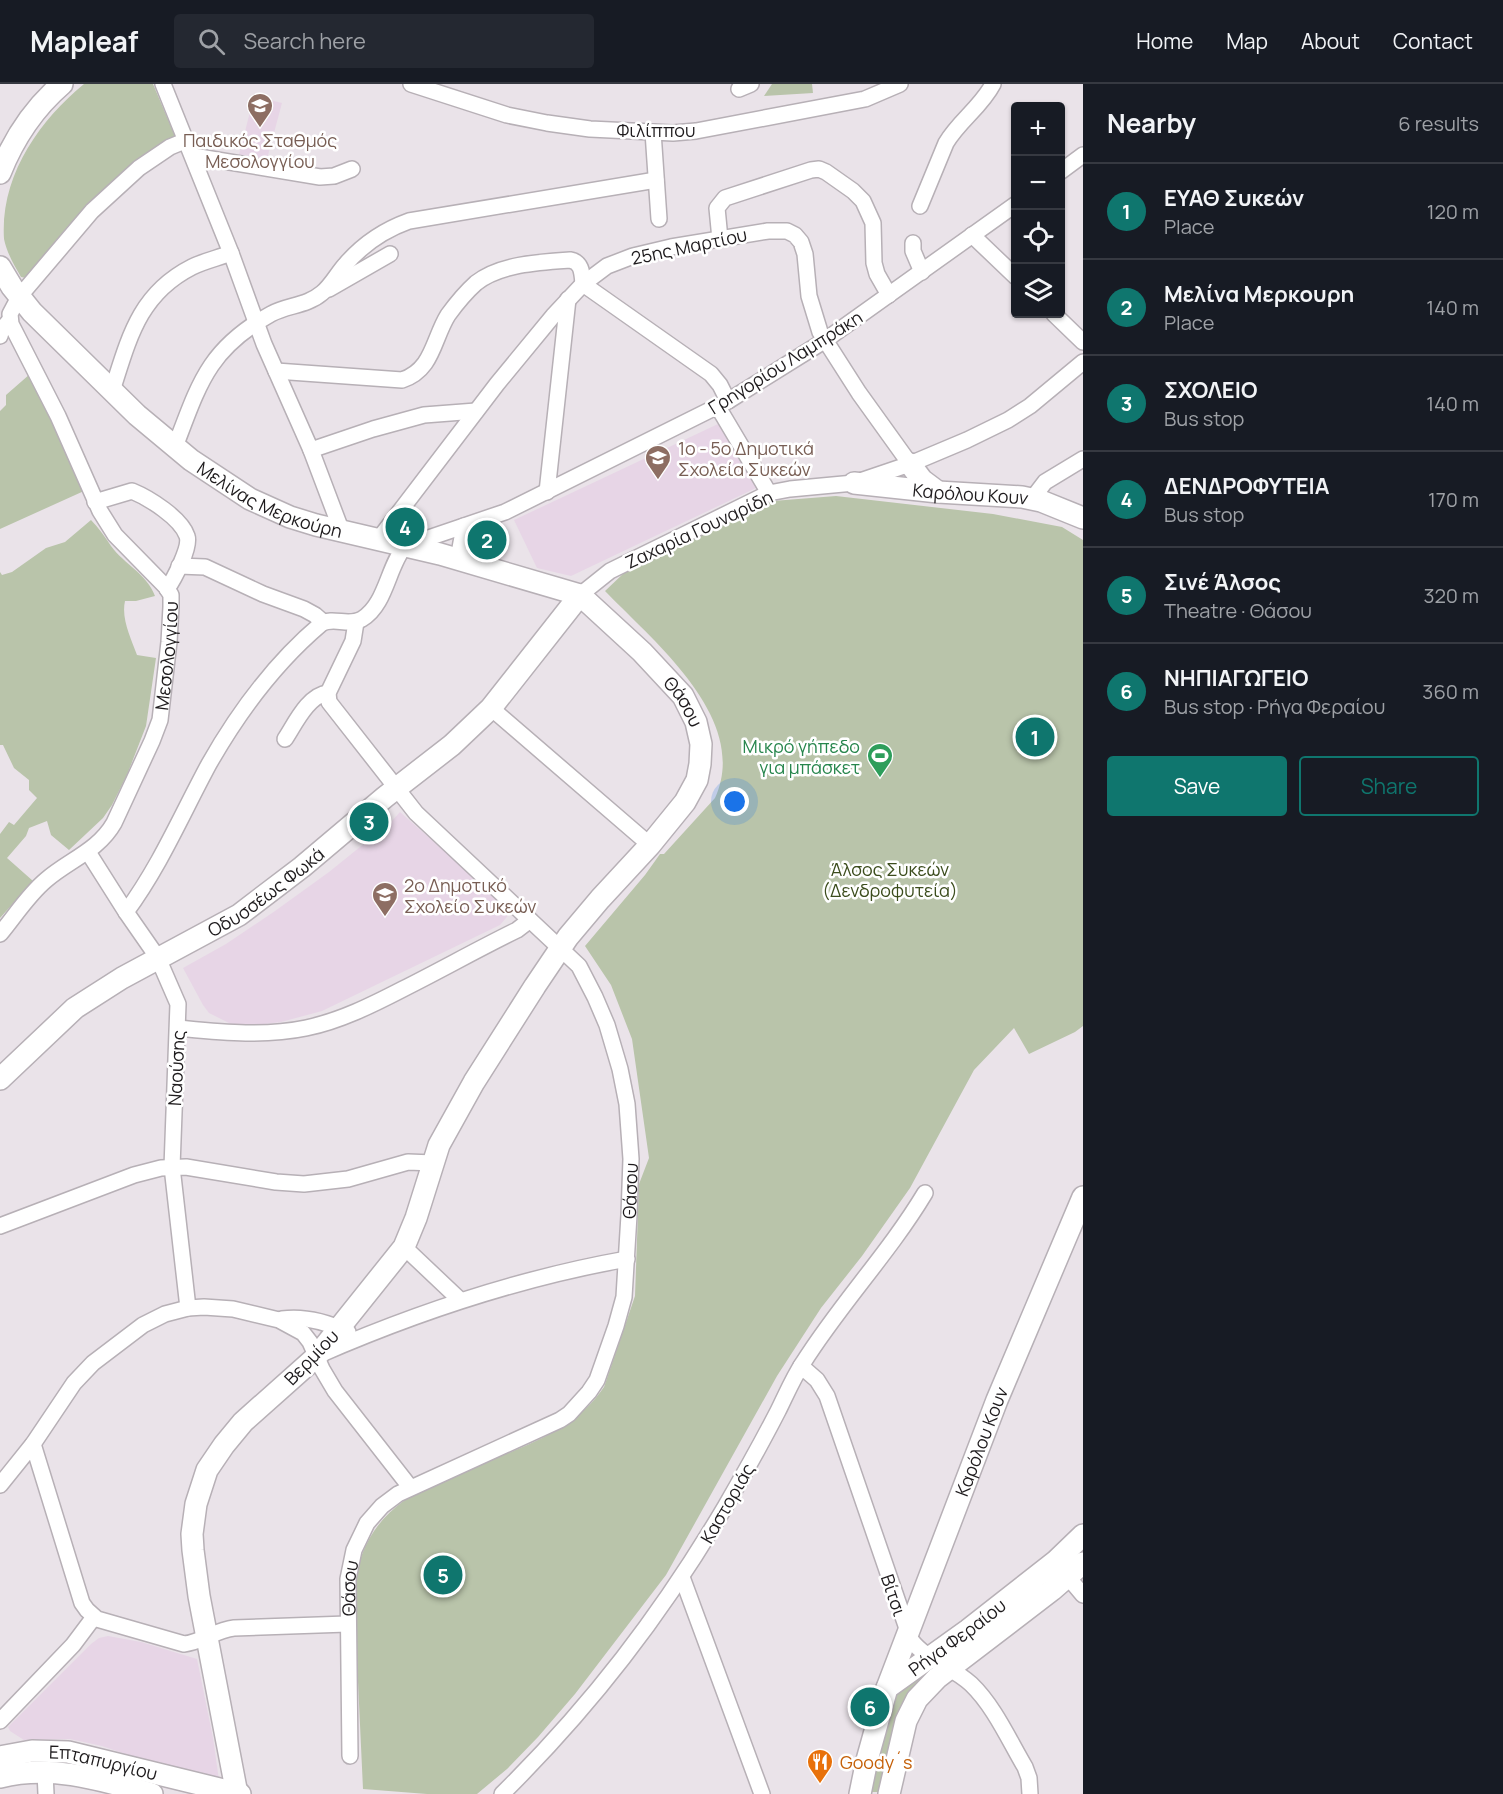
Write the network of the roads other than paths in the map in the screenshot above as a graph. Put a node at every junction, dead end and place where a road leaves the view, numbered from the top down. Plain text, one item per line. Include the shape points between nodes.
1 (62, 84) edge
2 (163, 84) edge
3 (411, 84) edge
4 (900, 84) edge
5 (993, 84) edge
6 (653, 132) junction
7 (187, 140) junction
8 (1083, 155) edge
9 (193, 156) junction
10 (1065, 168) edge
11 (352, 170) dead end
12 (0, 173) edge
13 (656, 180) junction
14 (920, 206) dead end
15 (1011, 208) edge
16 (658, 219) dead end
17 (972, 235) junction
18 (720, 238) junction
19 (913, 243) dead end
20 (231, 253) junction
21 (390, 254) dead end
22 (0, 267) edge
23 (922, 272) junction
24 (1011, 272) edge
25 (583, 284) junction
26 (324, 292) junction
27 (889, 295) junction
28 (19, 297) junction
29 (568, 299) junction
30 (1058, 318) edge
31 (10, 320) junction
32 (257, 323) junction
33 (0, 336) edge
34 (824, 341) junction
35 (1083, 342) edge
36 (1083, 362) edge
37 (276, 371) junction
38 (112, 391) junction
39 (723, 404) junction
40 (476, 411) junction
41 (175, 447) junction
42 (311, 450) junction
43 (1083, 459) edge
44 (910, 464) junction
45 (854, 483) junction
46 (547, 492) junction
47 (938, 492) junction
48 (769, 493) junction
49 (1032, 499) junction
50 (95, 502) junction
51 (1083, 518) edge
52 (464, 526) junction
53 (342, 532) junction
54 (378, 540) junction
55 (405, 546) junction
56 (458, 559) junction
57 (179, 566) junction
58 (167, 589) junction
59 (580, 595) junction
60 (323, 622) junction
61 (356, 622) junction
62 (328, 696) junction
63 (491, 708) junction
64 (285, 739) dead end
65 (396, 789) junction
66 (650, 845) junction
67 (88, 852) junction
68 (126, 912) junction
69 (530, 920) junction
70 (0, 934) edge
71 (561, 948) junction
72 (158, 958) junction
73 (178, 1028) junction
74 (0, 1079) edge
75 (433, 1163) junction
76 (172, 1167) junction
77 (925, 1193) dead end
78 (1083, 1197) edge
79 (0, 1227) edge
80 (404, 1246) junction
81 (627, 1259) junction
82 (460, 1300) junction
83 (188, 1308) junction
84 (279, 1320) junction
85 (349, 1333) junction
86 (316, 1357) junction
87 (801, 1366) junction
88 (33, 1444) junction
89 (0, 1485) edge
90 (410, 1487) junction
91 (1083, 1535) edge
92 (1069, 1567) edge
93 (682, 1577) junction
94 (1083, 1595) edge
95 (94, 1617) junction
96 (347, 1624) junction
97 (907, 1632) junction
98 (208, 1635) junction
99 (940, 1663) junction
100 (887, 1688) junction
101 (0, 1721) edge
102 (2, 1752) edge
103 (350, 1756) dead end
104 (45, 1772) junction
105 (0, 1777) edge
106 (46, 1794) edge
107 (152, 1794) edge
108 (238, 1794) edge
109 (502, 1794) edge
110 (762, 1794) edge
111 (860, 1794) edge
112 (889, 1794) edge
113 (1030, 1794) edge

1 - 12 street via 34,113 10,149
2 - 7 street
3 - 6 street, Φιλίππου via 522,118 590,129
4 - 6 street, Φιλίππου via 865,99 696,131
5 - 14 street via 951,134
6 - 13 street
7 - 9 street
7 - 28 street via 153,158 106,197
8 - 10 street
9 - 11 street via 317,177
9 - 20 street
13 - 16 street
13 - 26 street via 401,224 355,254
15 - 17 street, Γρηγορίου Λαμπράκη
17 - 23 street, Γρηγορίου Λαμπράκη
17 - 24 street
18 - 25 street, 25ης Μαρτίου via 633,256 607,266
18 - 27 street via 717,208 725,198 811,170 822,170 853,190 867,208 873,223 875,270
18 - 34 street, 25ης Μαρτίου via 778,230 795,235 804,249 809,296
19 - 23 street
20 - 32 street
20 - 38 street via 192,268 157,291 137,319
21 - 26 street
22 - 28 street
23 - 27 street, Γρηγορίου Λαμπράκη
25 - 29 street, 25ης Μαρτίου
25 - 37 street via 582,269 570,260 508,268 477,282 448,316 424,366 402,380
25 - 39 street via 715,377
26 - 32 street
27 - 34 street, Γρηγορίου Λαμπράκη
28 - 31 street
28 - 38 street, Μελίνας Μερκούρη
29 - 40 street, 25ης Μαρτίου
29 - 46 street
30 - 35 street
31 - 33 street
31 - 50 street, Μεσολογγίου
32 - 37 street
32 - 41 street via 226,346 211,365
34 - 39 street, Γρηγορίου Λαμπράκη
34 - 44 street, 25ης Μαρτίου
36 - 44 street, Ζαχαρία Γουναρίδη via 1014,417
37 - 42 street
38 - 41 street, Μελίνας Μερκούρη
39 - 46 street, Γρηγορίου Λαμπράκη
39 - 48 street
40 - 42 street via 424,415
40 - 54 street, 25ης Μαρτίου
41 - 53 street, Μελίνας Μερκούρη via 250,499 290,517
42 - 53 street
43 - 49 street via 1045,482
44 - 45 street, Ζαχαρία Γουναρίδη
44 - 47 street
45 - 47 street, Καρόλου Κουν
45 - 48 street, Ζαχαρία Γουναρίδη
46 - 52 street, Γρηγορίου Λαμπράκη
47 - 49 street, Καρόλου Κουν
48 - 59 street, Ζαχαρία Γουναρίδη via 610,571
49 - 51 street, Καρόλου Κουν
50 - 57 street via 132,491 166,511 187,537
50 - 58 street, Μεσολογγίου via 115,535
52 - 55 street, Γρηγορίου Λαμπράκη
52 - 56 street
53 - 54 street, Μελίνας Μερκούρη
54 - 55 street, Μελίνας Μερκούρη
55 - 56 street, Μελίνας Μερκούρη
55 - 61 street via 374,607
56 - 59 street, Μελίνας Μερκούρη
57 - 58 street
57 - 60 street via 205,567 304,609
58 - 67 street, Μεσολογγίου via 171,619 160,720 112,826
59 - 63 street, Οδυσσέως Φωκά
59 - 66 street, Θάσου via 683,696 699,730 701,758 693,787
60 - 61 street
60 - 68 street via 278,667 238,717 210,762 160,861
61 - 62 street via 353,640
62 - 64 street via 320,694 313,700
62 - 65 street
63 - 65 street, Οδυσσέως Φωκά
63 - 66 street
65 - 69 street via 416,813
65 - 72 street, Οδυσσέως Φωκά via 261,899 222,926
66 - 71 street, Θάσου
67 - 68 street, Ναούσης
67 - 70 street, Μεσολογγίου via 40,885
68 - 72 street, Ναούσης
69 - 71 street
69 - 73 street via 377,1002 321,1024 267,1033
71 - 75 street, Βερμίου via 447,1127
71 - 81 street, Θάσου via 579,966 595,997 620,1069 631,1159
72 - 73 street, Ναούσης via 178,1004
72 - 74 street, Οδυσσέως Φωκά via 75,1008
73 - 76 street, Ναούσης
75 - 76 street via 408,1162 348,1179 304,1184
75 - 80 street, Βερμίου
76 - 79 street via 144,1172
76 - 83 street, Ναούσης
77 - 87 street, Καστοριάς
78 - 97 street, Καρόλου Κουν via 1001,1390
80 - 82 street
80 - 85 street, Βερμίου
81 - 82 street via 543,1276
81 - 90 street, Θάσου via 622,1305 597,1380 569,1414
82 - 85 street
83 - 84 street via 225,1308
83 - 88 street via 143,1325 93,1363 74,1383
84 - 85 street via 323,1322
84 - 86 street via 303,1333
85 - 86 street, Βερμίου
86 - 90 street via 344,1404
86 - 98 street, Βερμίου via 232,1434 202,1481 192,1534
87 - 93 street, Καστοριάς via 747,1469
87 - 97 street, Βίτσι via 818,1380 827,1396
88 - 89 street
88 - 95 street via 82,1603
90 - 96 street, Θάσου via 382,1506 358,1540 349,1570
91 - 92 street, Ρήγα Φεραίου
92 - 94 street
92 - 99 street, Ρήγα Φεραίου
93 - 109 street, Καστοριάς via 602,1687
93 - 110 street
95 - 98 street via 180,1644
95 - 101 street via 73,1645
96 - 98 street via 234,1628
96 - 103 street, Θάσου
97 - 99 street, Βίτσι via 916,1646
97 - 100 street, Καρόλου Κουν
98 - 108 street, Βερμίου
99 - 100 street, Ρήγα Φεραίου
99 - 112 street, Ρήγα Φεραίου via 909,1713
99 - 113 street, Βίτσι via 970,1683 984,1699 1024,1767
100 - 111 street
102 - 108 street, Επταπυργίου via 68,1752
104 - 105 street, Επταπυργίου
104 - 106 street
104 - 107 street, Επταπυργίου via 83,1776

